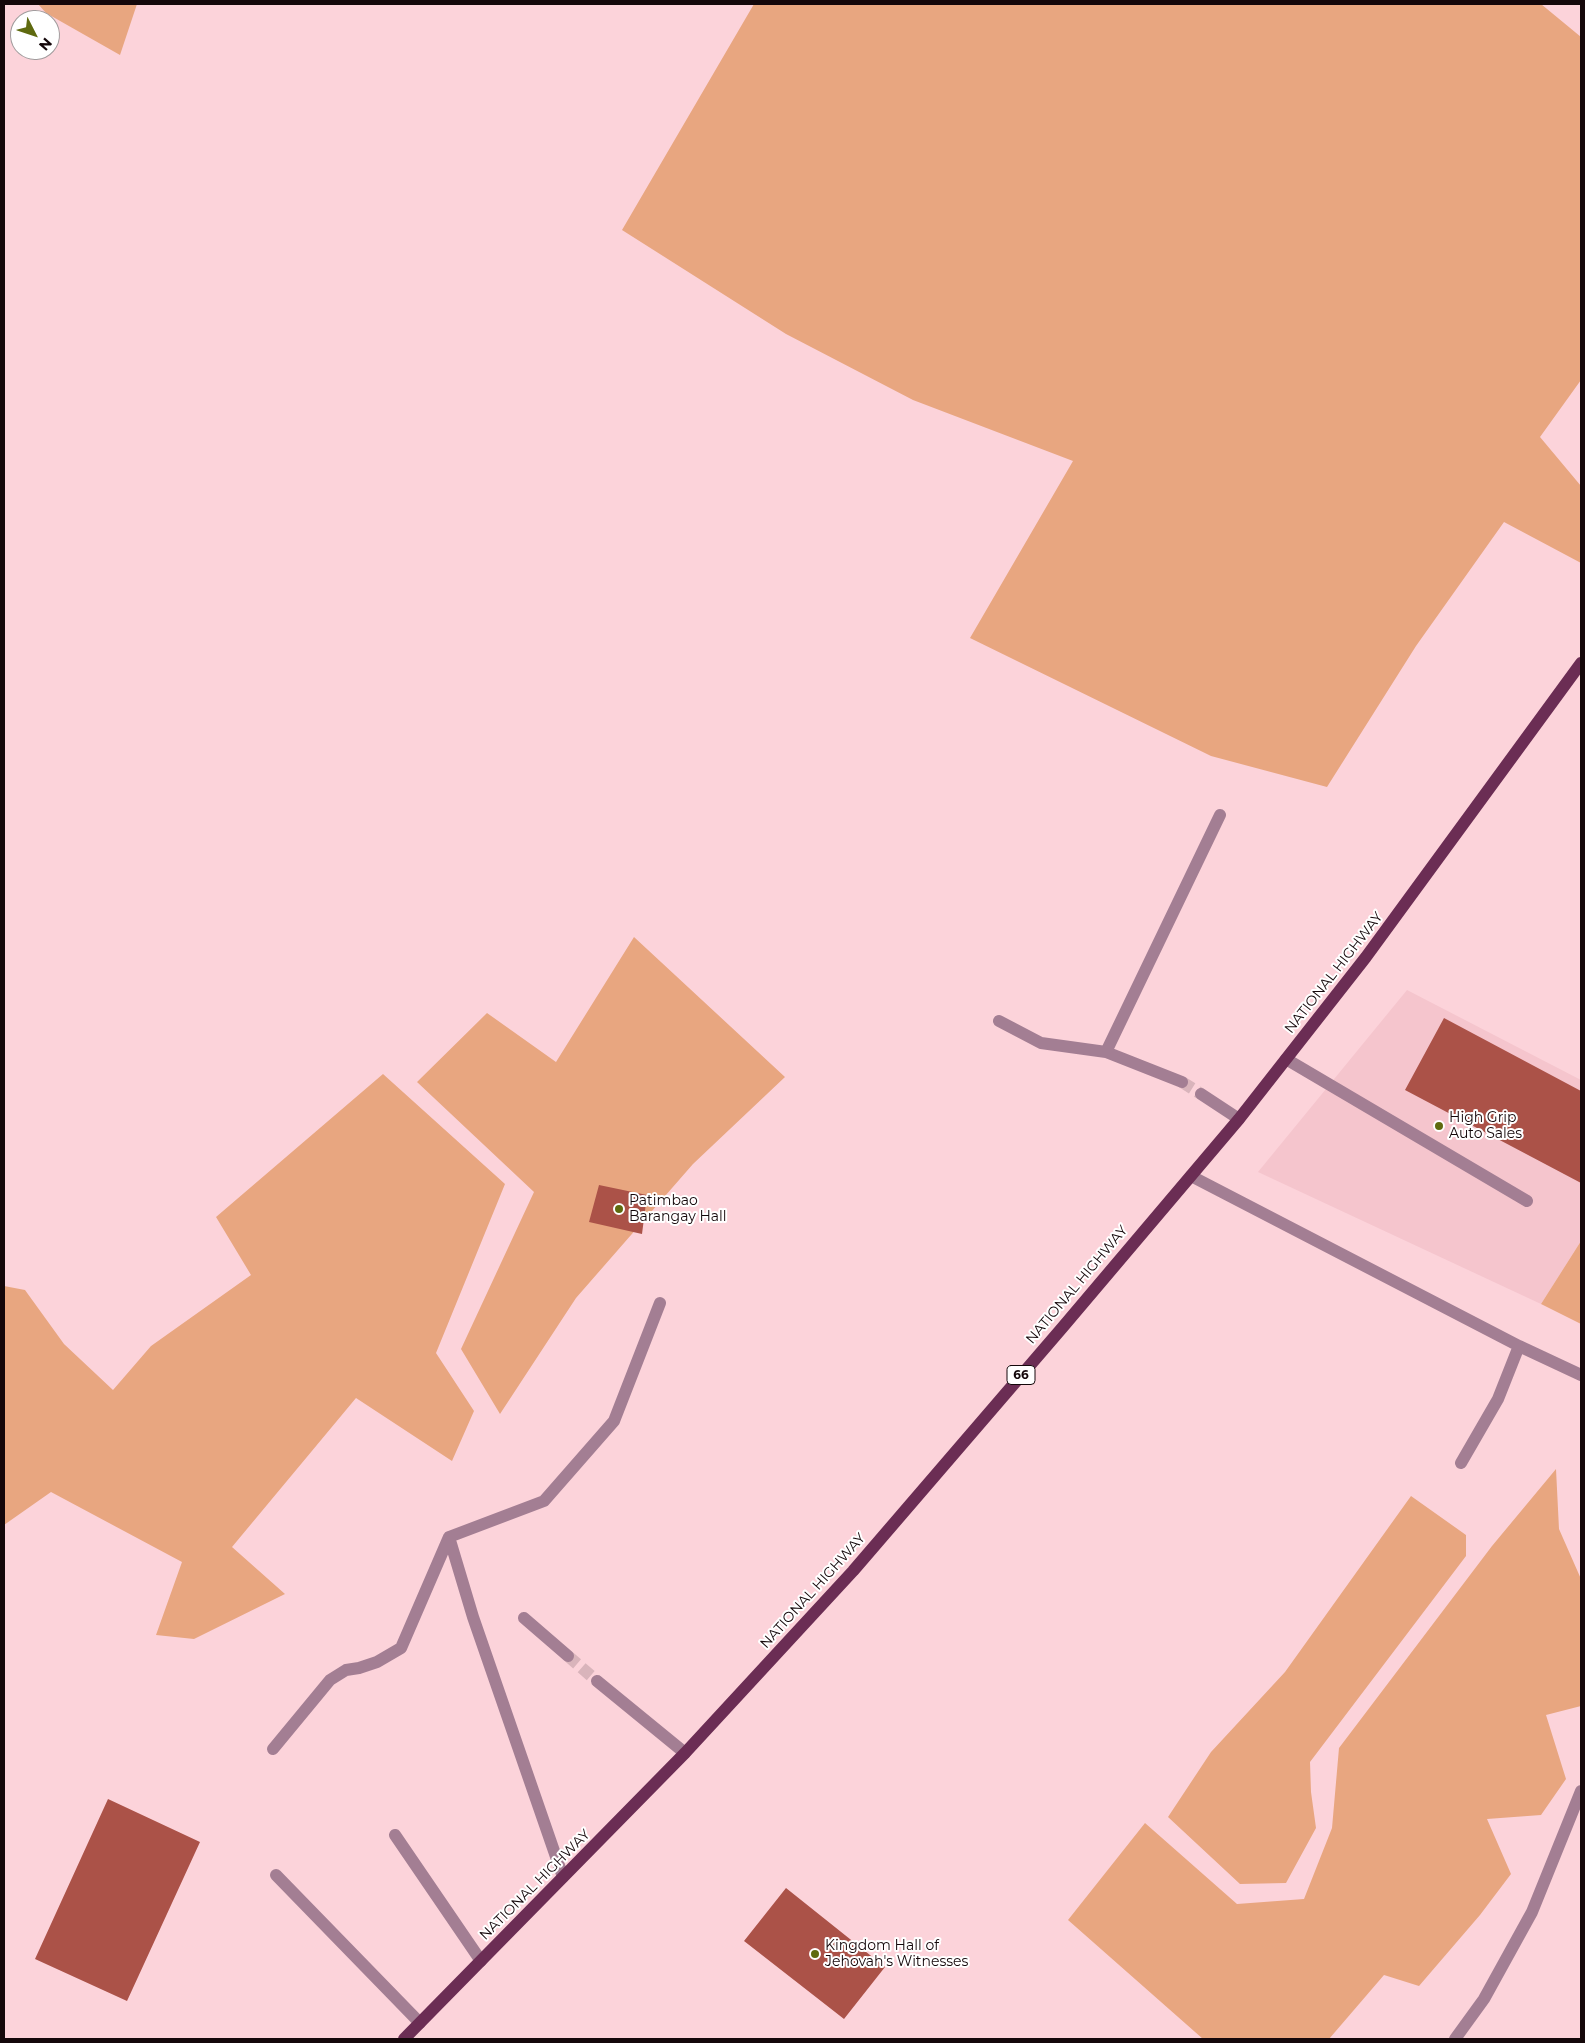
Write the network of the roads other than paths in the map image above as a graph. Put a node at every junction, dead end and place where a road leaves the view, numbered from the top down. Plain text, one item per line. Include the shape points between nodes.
1 (1581, 663) edge
2 (1220, 815) dead end
3 (999, 1021) dead end
4 (1106, 1052) junction
5 (1286, 1059) junction
6 (1182, 1082) tunnel mouth
7 (1201, 1094) tunnel mouth
8 (1239, 1119) junction
9 (1191, 1176) junction
10 (1527, 1202) dead end
11 (660, 1303) dead end
12 (1519, 1346) junction
13 (1581, 1375) edge
14 (1461, 1463) dead end
15 (449, 1537) junction
16 (524, 1618) dead end
17 (568, 1656) tunnel mouth
18 (596, 1681) tunnel mouth
19 (272, 1749) dead end
20 (685, 1754) junction
21 (1580, 1795) edge
22 (395, 1835) dead end
23 (276, 1875) dead end
24 (563, 1877) junction
25 (481, 1961) junction
26 (420, 2023) junction
27 (404, 2039) edge
28 (1455, 2039) edge

1 - 5 main road, NATIONAL HIGHWAY / 66 via 1366,957
2 - 4 street
3 - 4 street via 1041,1043
4 - 6 street
5 - 8 main road, NATIONAL HIGHWAY / 66
5 - 10 street
7 - 8 street
8 - 9 main road, NATIONAL HIGHWAY / 66
9 - 12 street
9 - 20 main road, NATIONAL HIGHWAY / 66 via 853,1571
11 - 15 street via 614,1421 544,1501
12 - 13 street
12 - 14 street via 1498,1399
15 - 19 street via 401,1648 377,1662 346,1670 330,1680
15 - 24 street via 473,1617
16 - 17 street
18 - 20 street
20 - 24 main road, NATIONAL HIGHWAY / 66
21 - 28 street via 1532,1912 1484,2000
22 - 25 street
23 - 26 street
24 - 25 main road, NATIONAL HIGHWAY / 66
25 - 26 main road, NATIONAL HIGHWAY / 66
26 - 27 main road, NATIONAL HIGHWAY / 66

